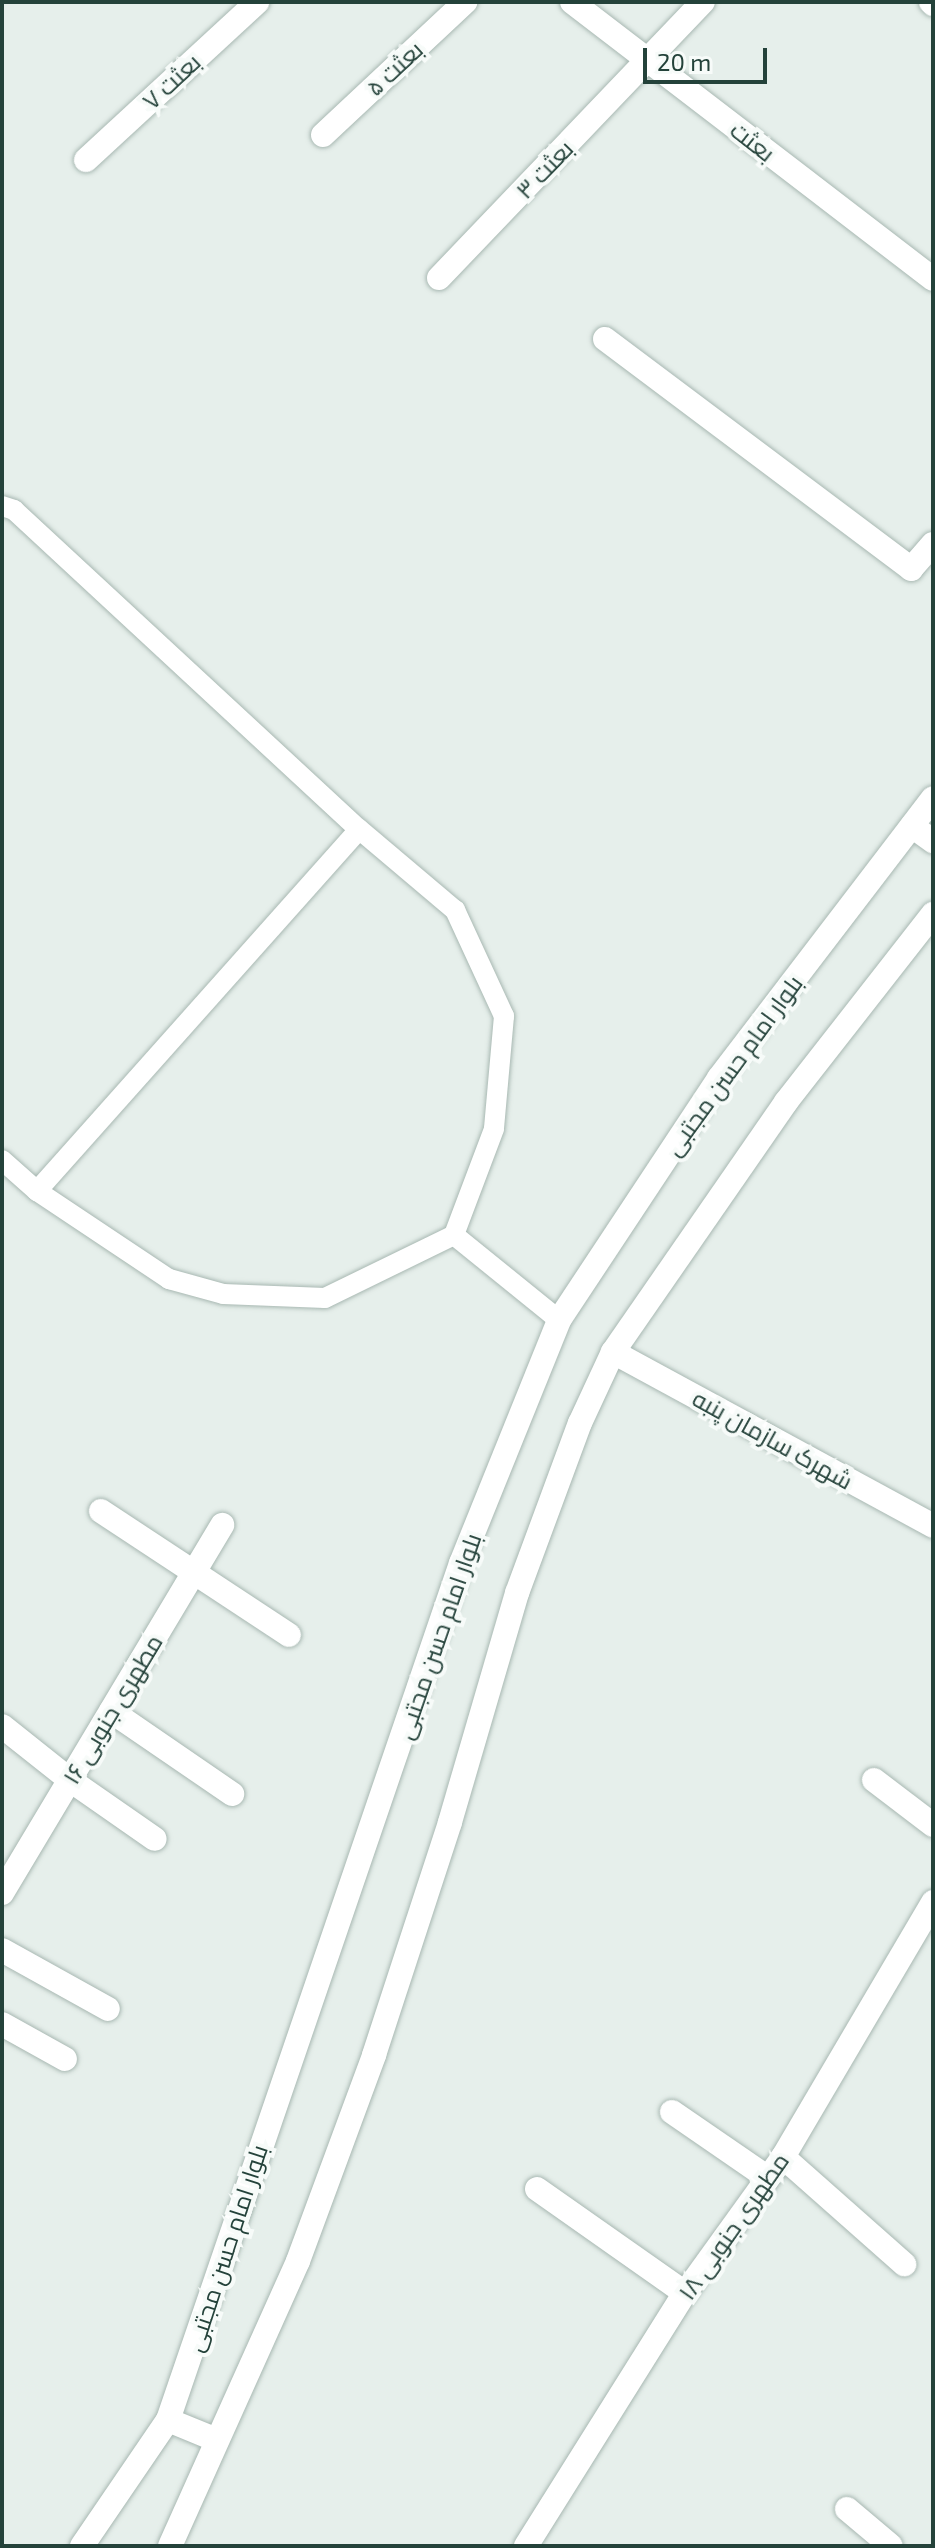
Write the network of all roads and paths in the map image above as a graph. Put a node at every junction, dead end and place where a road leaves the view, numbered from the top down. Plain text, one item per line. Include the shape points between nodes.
1 (257, 2) edge
2 (465, 2) edge
3 (572, 2) edge
4 (703, 2) edge
5 (648, 61) junction
6 (323, 135) dead end
7 (86, 160) dead end
8 (439, 278) dead end
9 (933, 279) edge
10 (605, 339) dead end
11 (2, 506) edge
12 (933, 544) edge
13 (933, 798) edge
14 (912, 826) junction
15 (359, 829) junction
16 (933, 841) edge
17 (933, 914) edge
18 (2, 1160) edge
19 (37, 1191) junction
20 (454, 1235) junction
21 (559, 1320) junction
22 (613, 1352) junction
23 (101, 1511) dead end
24 (222, 1525) dead end
25 (933, 1526) edge
26 (193, 1574) junction
27 (289, 1635) dead end
28 (111, 1711) junction
29 (2, 1726) edge
30 (70, 1780) junction
31 (874, 1780) dead end
32 (232, 1794) dead end
33 (933, 1825) edge
34 (155, 1839) dead end
35 (2, 1893) edge
36 (933, 1902) edge
37 (2, 1950) edge
38 (108, 2009) dead end
39 (2, 2024) edge
40 (65, 2059) dead end
41 (672, 2112) dead end
42 (783, 2157) junction
43 (768, 2178) junction
44 (537, 2189) dead end
45 (904, 2264) dead end
46 (685, 2293) junction
47 (168, 2420) junction
48 (217, 2440) junction
49 (847, 2509) dead end
50 (82, 2546) edge
51 (170, 2546) edge
52 (526, 2546) edge
53 (891, 2546) edge

1 - 7 street, ۷ بعثت
2 - 6 street, ۵ بعثت
3 - 5 street, بعثت
4 - 5 street, ۳ بعثت
5 - 8 street, ۳ بعثت
5 - 9 street, بعثت
10 - 12 street via 911,569
11 - 15 lane via 14,510
13 - 14 street, بلوار امام حسن مجتبی
14 - 16 street
14 - 21 street, بلوار امام حسن مجتبی via 719,1078
15 - 19 lane
15 - 20 lane via 455,910 504,1016 494,1129
17 - 22 street via 786,1102
18 - 19 lane
19 - 20 lane via 169,1279 223,1294 325,1298
20 - 21 lane
21 - 47 street, بلوار امام حسن مجتبی via 461,1563
22 - 25 street, شهرک سازمان پنبه
22 - 48 street via 580,1423 517,1593 374,2055 298,2261
23 - 26 street
24 - 26 street, ۱۶ مطهری جنوبی
26 - 27 street
26 - 28 street, ۱۶ مطهری جنوبی
28 - 30 street, ۱۶ مطهری جنوبی
28 - 32 street
29 - 30 street
30 - 34 street
30 - 35 street, ۱۶ مطهری جنوبی
31 - 33 street
36 - 42 street, ۱۸ مطهری جنوبی
37 - 38 street
39 - 40 street
41 - 43 street
42 - 43 street, ۱۸ مطهری جنوبی
42 - 45 street
43 - 46 street, ۱۸ مطهری جنوبی
44 - 46 street
46 - 52 street, ۱۸ مطهری جنوبی
47 - 48 street
47 - 50 street, بلوار امام حسن مجتبی
48 - 51 street
49 - 53 street

